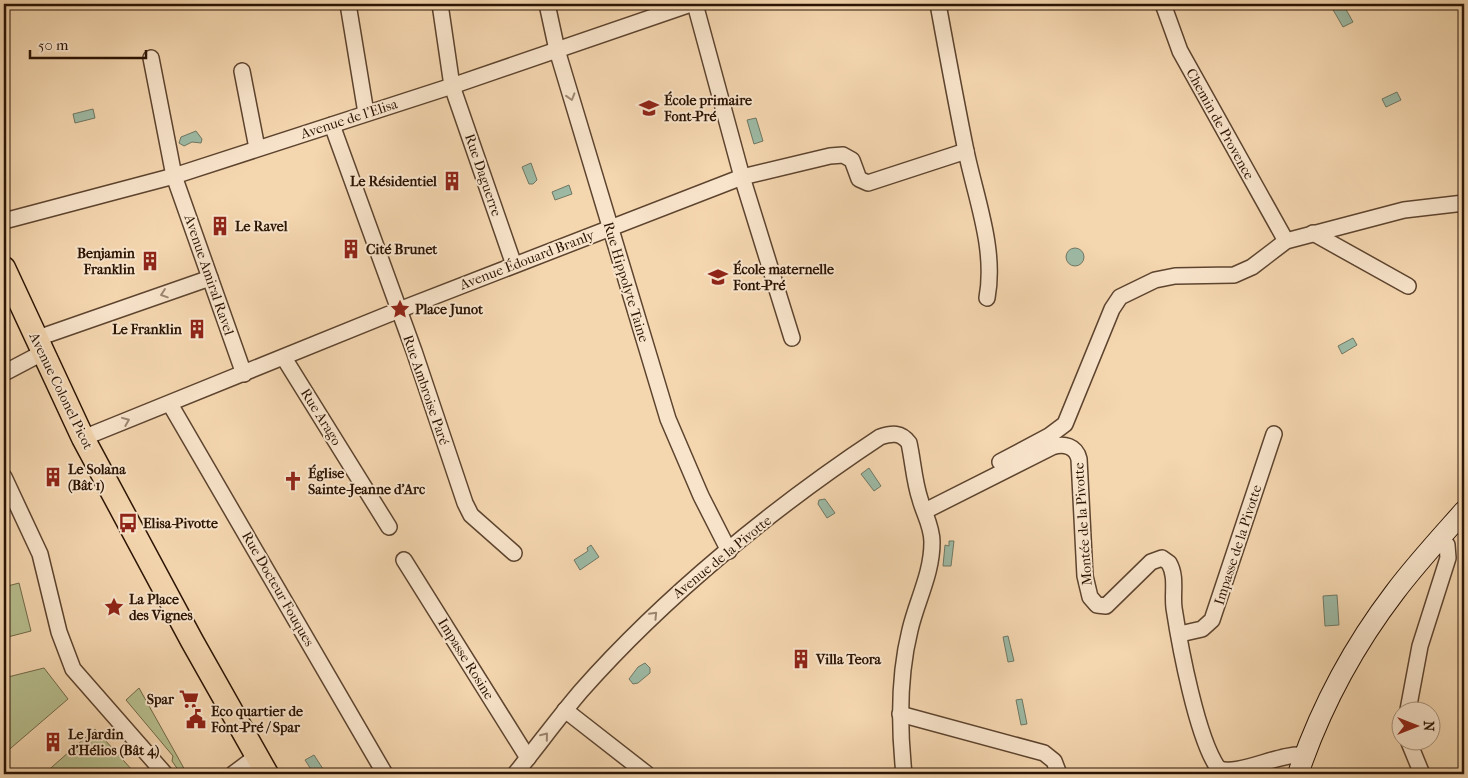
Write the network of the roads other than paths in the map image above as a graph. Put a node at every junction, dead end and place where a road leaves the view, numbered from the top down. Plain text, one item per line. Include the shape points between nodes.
1 (348, 4) edge
2 (440, 4) edge
3 (547, 4) edge
4 (691, 4) edge
5 (695, 4) edge
6 (938, 4) edge
7 (1163, 4) edge
8 (557, 50) junction
9 (151, 58) dead end
10 (242, 71) dead end
11 (452, 86) junction
12 (366, 113) junction
13 (332, 125) junction
14 (257, 148) junction
15 (966, 151) junction
16 (174, 176) junction
17 (742, 177) junction
18 (1464, 203) edge
19 (4, 221) edge
20 (610, 228) junction
21 (1313, 234) junction
22 (1286, 241) junction
23 (514, 266) junction
24 (4, 268) edge
25 (210, 278) junction
26 (1408, 286) dead end
27 (987, 298) dead end
28 (399, 310) junction
29 (792, 338) dead end
30 (39, 346) junction
31 (284, 358) junction
32 (4, 373) edge
33 (244, 374) junction
34 (170, 404) junction
35 (1274, 434) dead end
36 (83, 438) junction
37 (4, 477) edge
38 (979, 484) junction
39 (925, 511) junction
40 (1464, 511) edge
41 (389, 527) dead end
42 (1441, 537) junction
43 (729, 551) junction
44 (514, 553) dead end
45 (404, 560) dead end
46 (1180, 634) junction
47 (1410, 700) edge
48 (565, 710) junction
49 (900, 714) junction
50 (1412, 750) edge
51 (1305, 755) junction
52 (528, 758) junction
53 (262, 765) edge
54 (165, 774) edge
55 (233, 774) edge
56 (385, 774) edge
57 (515, 774) edge
58 (647, 774) edge
59 (904, 774) edge
60 (1059, 774) edge
61 (1298, 774) edge
62 (1422, 774) edge

1 - 12 street
2 - 11 street, Rue Daguerre
3 - 8 street, Rue Hippolyte Taine
4 - 8 street, Avenue de l'Elisa
5 - 17 street
6 - 15 street
7 - 22 street, Chemin de Provence via 1180,51
8 - 11 street, Avenue de l'Elisa
8 -> 20 street, Rue Hippolyte Taine
9 - 16 street, Avenue Amiral Ravel
10 - 14 street
11 - 12 street, Avenue de l'Elisa
11 - 23 street, Rue Daguerre
12 - 13 street, Avenue de l'Elisa
13 - 14 street, Avenue de l'Elisa
13 - 28 street, Rue Ambroise Paré
14 - 16 street, Avenue de l'Elisa
15 - 17 street, Avenue Édouard Branly via 868,183 858,177 852,160 838,155
15 - 27 street via 990,257
16 - 19 street, Avenue de l'Elisa
16 - 25 street, Avenue Amiral Ravel
17 - 20 street, Avenue Édouard Branly
17 - 29 street
18 - 21 street via 1404,210
20 - 23 street, Avenue Édouard Branly
20 - 43 street, Rue Hippolyte Taine via 668,419
21 - 22 street
21 - 26 street
22 - 38 street via 1240,273 1165,277 1145,283 1120,298 1112,309 1065,424 994,466
23 - 28 street, Avenue Édouard Branly
24 - 30 main road, Avenue Colonel Picot
25 -> 30 street
25 - 33 street, Avenue Amiral Ravel
28 - 31 street, Avenue Édouard Branly
28 - 44 street, Rue Ambroise Paré via 468,510
30 - 32 street
30 - 36 main road, Avenue Colonel Picot
31 - 33 street, Avenue Édouard Branly
31 - 41 street, Rue Arago
33 - 34 street, Avenue Édouard Branly
36 -> 34 street, Avenue Édouard Branly
34 - 56 street, Rue Docteur Fouques
35 - 46 street, Impasse de la Pivotte via 1212,620 1202,630
36 - 53 main road, Avenue Colonel Picot
37 - 54 street via 40,554 59,632 73,669
38 - 39 street, Montée de la Pivotte
38 - 46 street, Montée de la Pivotte via 1058,445 1072,448 1079,459 1085,576 1092,602 1106,606 1151,562 1166,560 1173,572 1174,608
39 - 43 street, Avenue de la Pivotte via 909,443 900,434 890,434 880,437 802,492
39 - 49 street, Avenue de la Pivotte via 932,536 932,552 926,585 908,636
40 - 42 main road
42 - 47 street via 1448,549 1448,558 1420,646
42 - 51 main road via 1394,592 1359,644 1335,687
48 -> 43 street, Avenue de la Pivotte via 659,610
45 - 52 street, Impasse Rosine
46 - 51 street, Montée de la Pivotte via 1201,728 1218,768 1223,772 1236,773 1290,755
52 -> 48 street, Avenue de la Pivotte
48 - 58 street
49 - 59 street, Avenue de la Pivotte
49 - 60 street via 1044,753 1054,761
50 - 62 street
51 - 61 main road
52 - 57 street, Avenue de la Pivotte
53 - 55 street

